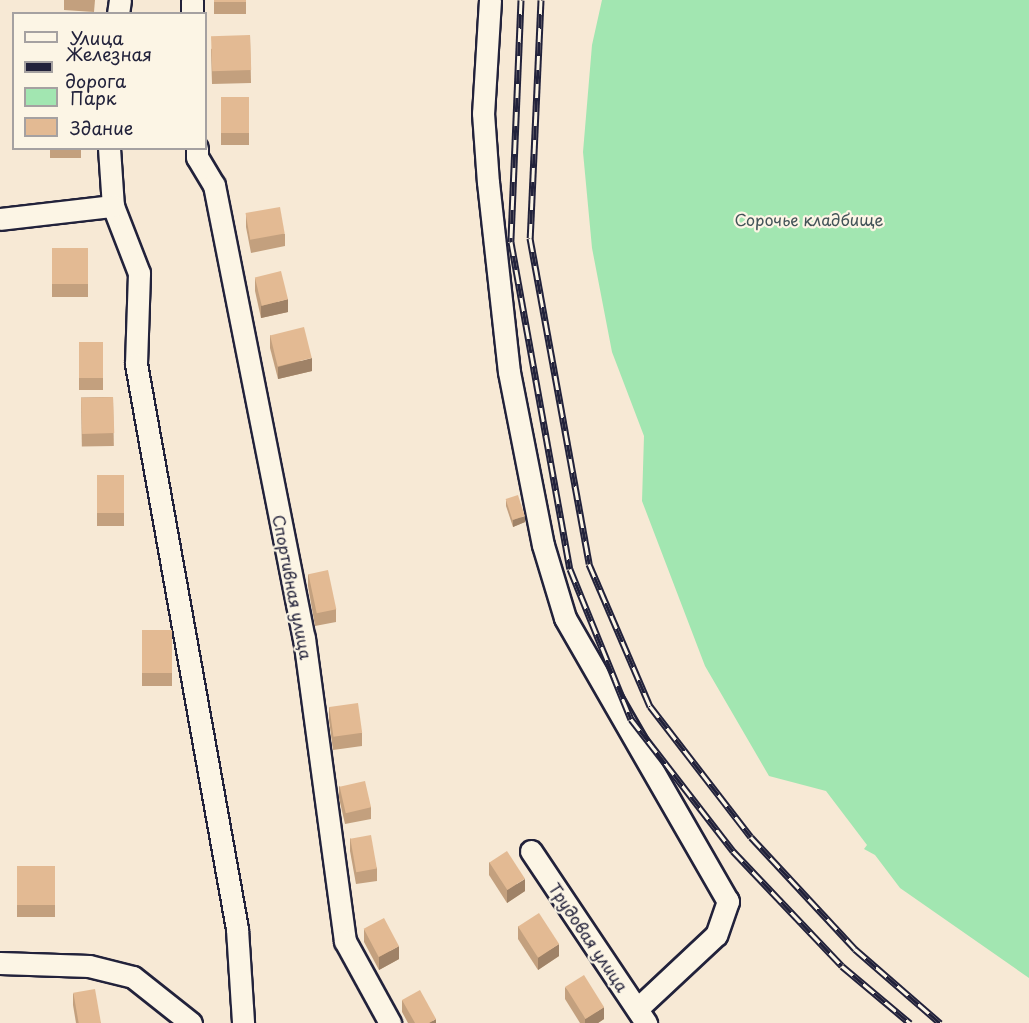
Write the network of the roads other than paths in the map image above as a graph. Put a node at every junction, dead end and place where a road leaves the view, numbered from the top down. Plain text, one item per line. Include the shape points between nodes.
1 (490, 0) edge
2 (109, 150) edge
3 (197, 150) edge
4 (113, 206) junction
5 (0, 219) edge
6 (531, 851) dead end
7 (0, 963) edge
8 (642, 1016) edge
9 (191, 1023) edge
10 (243, 1023) edge
11 (390, 1023) edge

1 - 8 street via 483,114 488,182 509,372 543,545 565,618 728,901 716,935
2 - 4 street
3 - 11 street, Спортивная улица via 197,157 214,184 304,638 345,941
4 - 5 street
4 - 10 street via 139,273 136,364 237,929
6 - 8 street, Трудовая улица
7 - 9 street via 89,966 133,977

